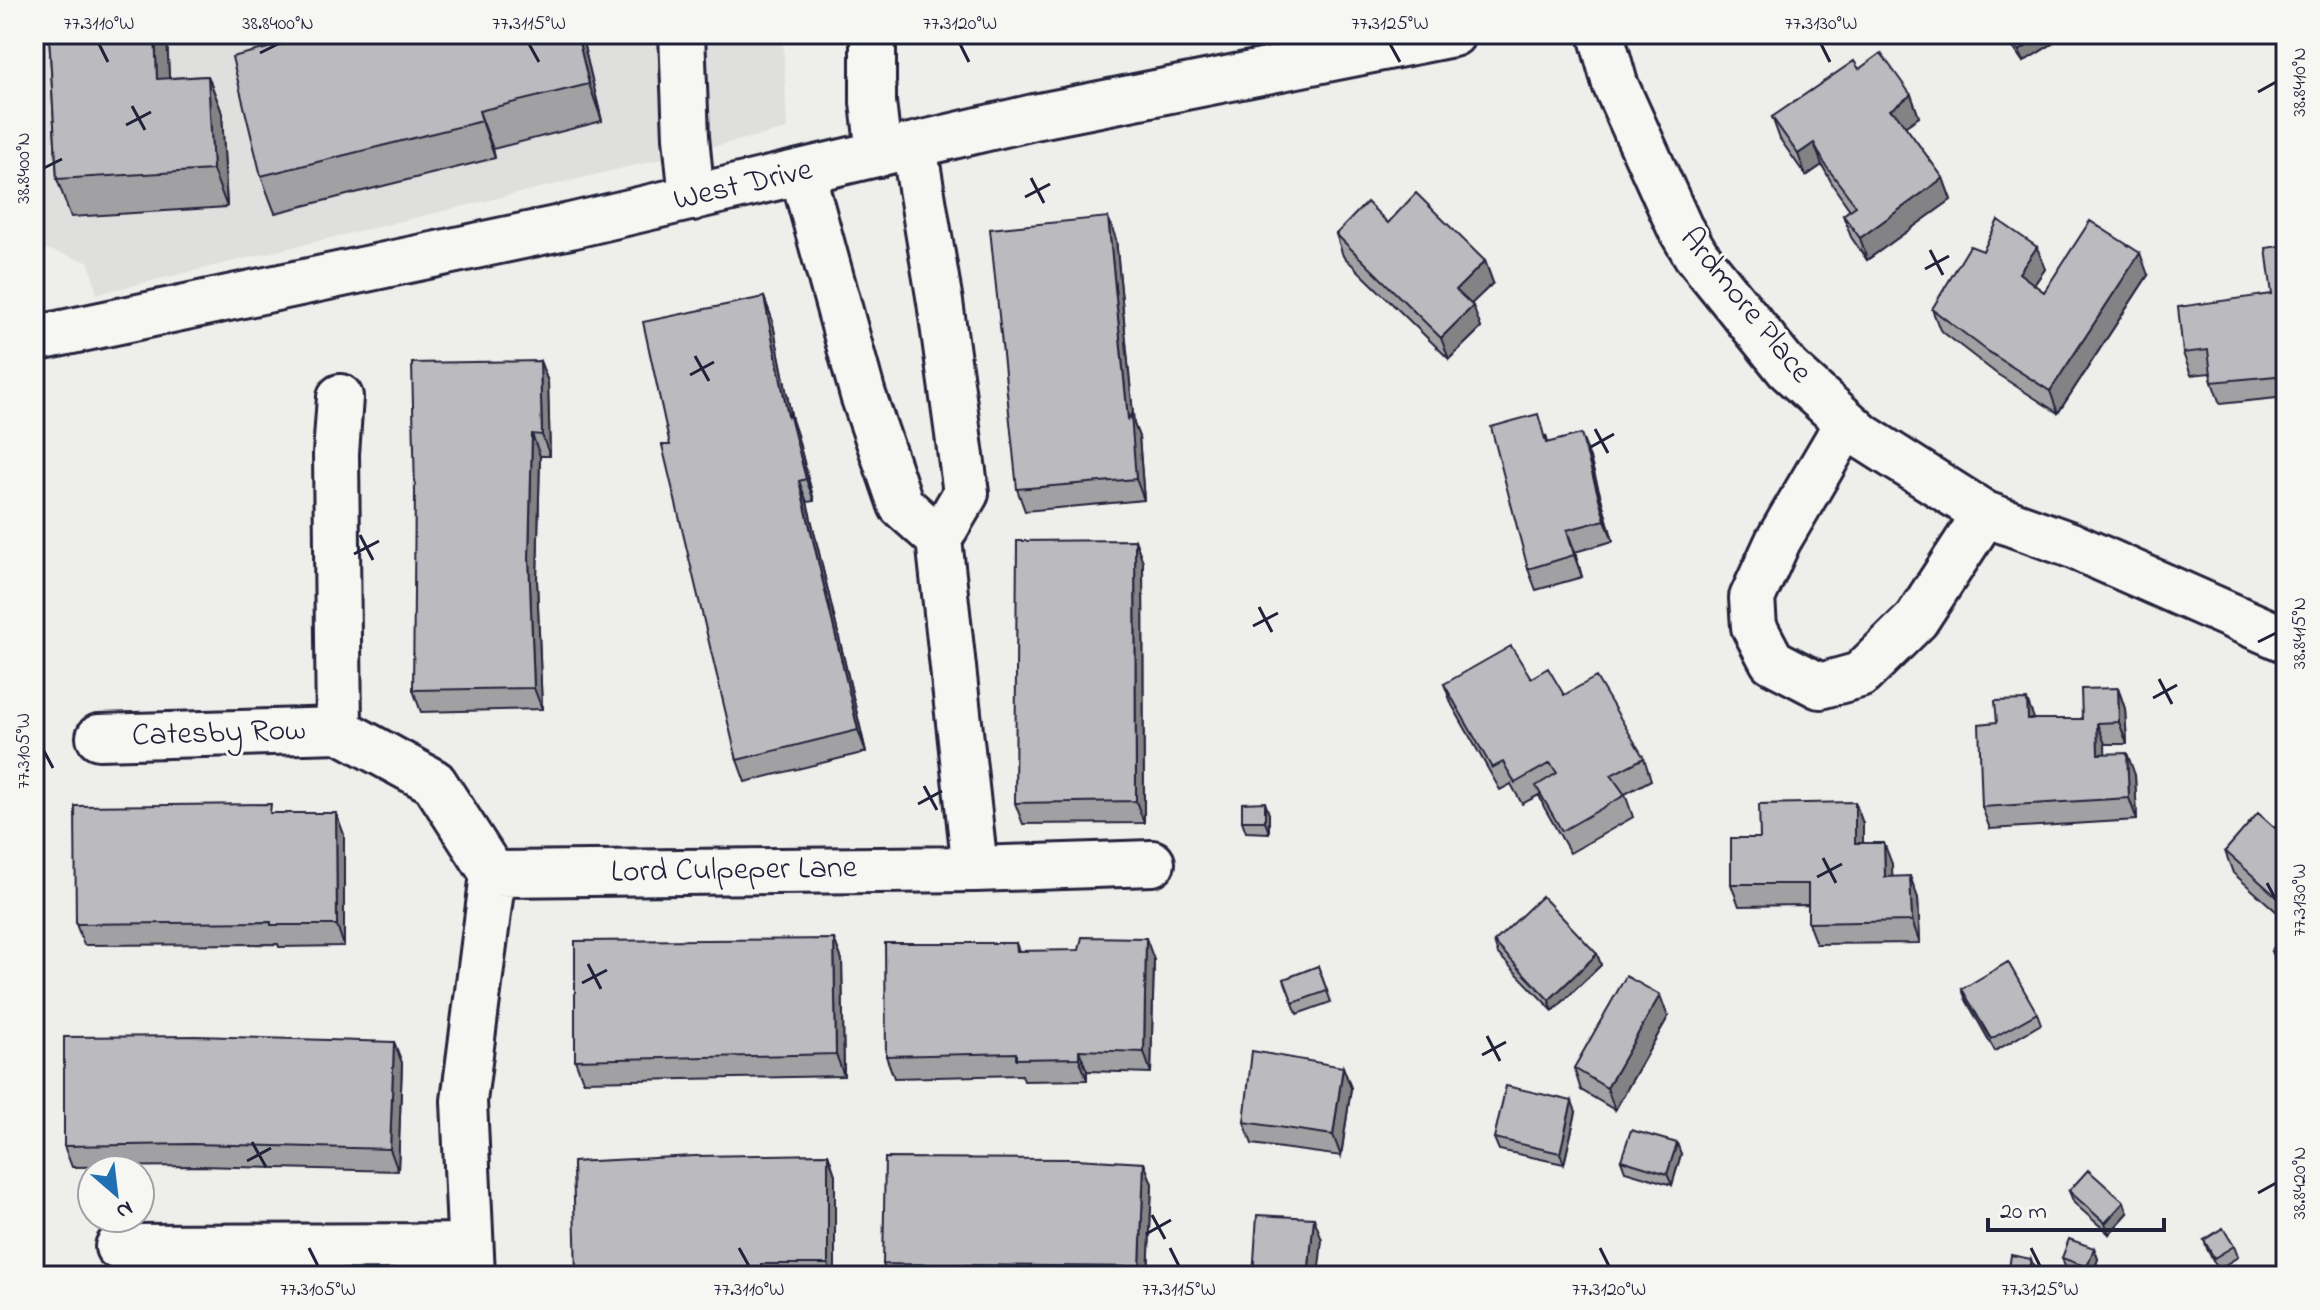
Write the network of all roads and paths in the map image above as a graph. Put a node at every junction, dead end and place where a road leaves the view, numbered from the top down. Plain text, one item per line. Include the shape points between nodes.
1 (682, 34) edge
2 (873, 34) edge
3 (1453, 34) edge
4 (1601, 34) edge
5 (896, 150) junction
6 (802, 172) junction
7 (692, 198) junction
8 (34, 339) edge
9 (340, 397) dead end
10 (1847, 423) junction
11 (1985, 514) junction
12 (939, 539) junction
13 (2286, 640) edge
14 (339, 730) junction
15 (99, 737) dead end
16 (1152, 863) dead end
17 (975, 869) junction
18 (493, 874) junction
19 (118, 1247) dead end
20 (471, 1261) edge

1 - 7 street
2 - 5 street via 873,102
3 - 5 street, West Drive via 1034,117
4 - 10 street, Ardmore Place via 1615,84 1696,255 1788,369
5 - 6 street, West Drive
5 - 12 street via 940,302 966,493
6 - 7 street, West Drive
6 - 12 street via 863,395 901,505
7 - 8 street, West Drive
9 - 14 street
10 - 11 street, Ardmore Place
10 - 11 street via 1778,541 1752,598 1754,627 1772,661 1820,686 1860,675 1916,620
11 - 13 street, Ardmore Place via 2071,545
12 - 17 street
14 - 15 street, Catesby Row
14 - 18 street via 434,782
16 - 17 street, Lord Culpeper Lane
17 - 18 street, Lord Culpeper Lane
18 - 20 street via 464,1101
19 - 20 street

